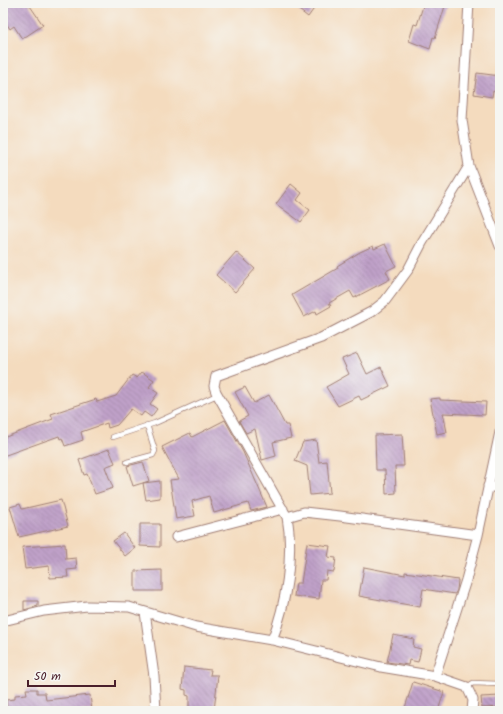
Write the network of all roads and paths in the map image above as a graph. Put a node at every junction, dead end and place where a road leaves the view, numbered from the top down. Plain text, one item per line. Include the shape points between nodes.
1 (469, 3) edge
2 (469, 166) junction
3 (500, 246) edge
4 (217, 395) junction
5 (148, 425) junction
6 (500, 432) edge
7 (113, 437) dead end
8 (127, 462) dead end
9 (488, 486) junction
10 (500, 488) edge
11 (285, 513) junction
12 (478, 535) junction
13 (176, 537) dead end
14 (145, 612) junction
15 (3, 620) edge
16 (272, 640) junction
17 (435, 676) junction
18 (500, 684) edge
19 (467, 687) junction
20 (156, 711) edge
21 (472, 711) edge

1 - 2 street via 462,120
2 - 3 street
2 - 4 street via 422,242 408,270 385,301 371,312 321,338 216,376 214,386
4 - 5 lane
4 - 11 street
5 - 7 lane
5 - 8 lane via 155,451 153,455
6 - 9 street
9 - 10 street
9 - 12 street
11 - 12 street via 304,512 340,516
11 - 13 street
11 - 16 street via 290,532 287,574 283,606
12 - 17 street
14 - 15 street via 129,608 87,606 44,611
14 - 16 street via 196,627
14 - 20 street
16 - 17 street via 381,667
17 - 19 street
18 - 19 lane via 473,683
19 - 21 street via 473,700

